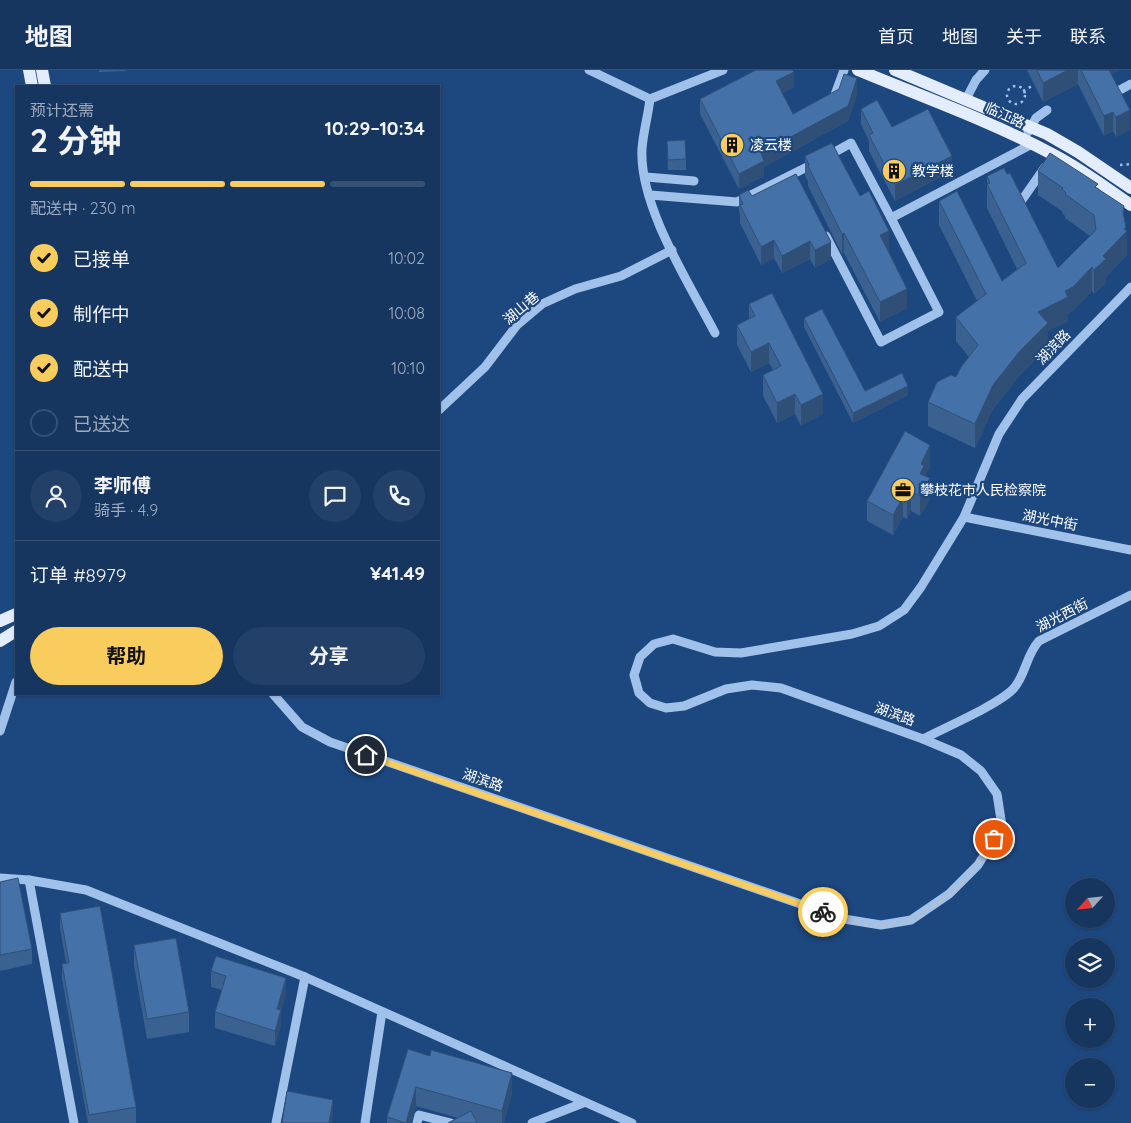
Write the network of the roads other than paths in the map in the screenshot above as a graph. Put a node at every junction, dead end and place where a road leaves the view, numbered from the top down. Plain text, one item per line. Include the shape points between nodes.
1 (29, 70) edge
2 (42, 70) edge
3 (589, 70) edge
4 (723, 70) edge
5 (844, 70) edge
6 (858, 70) edge
7 (895, 70) edge
8 (985, 70) edge
9 (1131, 84) edge
10 (32, 85) edge
11 (45, 85) edge
12 (1118, 91) edge
13 (966, 99) junction
14 (650, 100) junction
15 (832, 100) edge
16 (1047, 110) dead end
17 (1031, 127) junction
18 (1028, 142) junction
19 (1054, 155) junction
20 (794, 173) junction
21 (646, 177) junction
22 (694, 181) dead end
23 (799, 182) edge
24 (1131, 188) edge
25 (650, 194) junction
26 (1022, 200) edge
27 (1131, 205) edge
28 (890, 218) junction
29 (822, 226) edge
30 (672, 250) junction
31 (1131, 287) edge
32 (1127, 298) edge
33 (715, 333) dead end
34 (440, 409) edge
35 (964, 517) junction
36 (1131, 550) edge
37 (1131, 595) edge
38 (15, 613) edge
39 (15, 614) edge
40 (0, 615) edge
41 (0, 621) edge
42 (15, 630) edge
43 (15, 631) edge
44 (0, 636) edge
45 (0, 641) edge
46 (15, 685) edge
47 (274, 695) edge
48 (0, 731) edge
49 (923, 739) junction
50 (0, 878) edge
51 (30, 880) junction
52 (305, 977) junction
53 (382, 1012) junction
54 (583, 1102) junction
55 (74, 1123) edge
56 (276, 1123) edge
57 (365, 1123) edge
58 (417, 1123) edge
59 (451, 1123) edge
60 (532, 1123) edge
61 (632, 1123) edge

1 - 10 main road
2 - 11 main road
3 - 14 street
4 - 14 street
5 - 15 street
6 - 18 main road, 临江路
7 - 13 main road, 临江路
8 - 13 street
9 - 12 street
13 - 17 main road, 临江路
14 - 21 street via 642,150
16 - 17 street via 1036,118
17 - 18 street
17 - 24 main road, 临江路 via 1078,152
18 - 19 main road, 临江路
18 - 28 street
19 - 26 street
19 - 27 main road, 临江路
20 - 23 street
20 - 25 street via 737,202
20 - 28 street via 852,143
21 - 22 street
21 - 25 street
25 - 30 street
28 - 29 street via 938,312 881,342
30 - 33 street
30 - 34 street, 湖山巷 via 621,276 575,289 542,304 517,325 485,367
31 - 32 street, 湖滨路
32 - 35 street, 湖滨路 via 1022,399 999,434
35 - 36 street, 湖光中街
35 - 49 street, 湖滨路 via 922,587 904,610 879,626 741,654 716,652 673,639 654,644 640,657 634,675 639,693 650,703 666,708 684,706 726,689 752,685 781,688
37 - 49 street, 湖光西街 via 1039,641 1031,649 1014,688
38 - 40 main road
39 - 41 main road
42 - 44 main road
43 - 45 main road
46 - 48 street
47 - 49 street, 湖滨路 via 302,727 330,742 844,919 881,925 910,920 950,894 978,865 1002,826 997,794 981,771 962,755
50 - 51 street
51 - 52 street via 86,890
51 - 55 street
52 - 53 street
52 - 56 street
53 - 54 street
53 - 57 street
54 - 60 street
54 - 61 street
58 - 59 street via 419,1115

